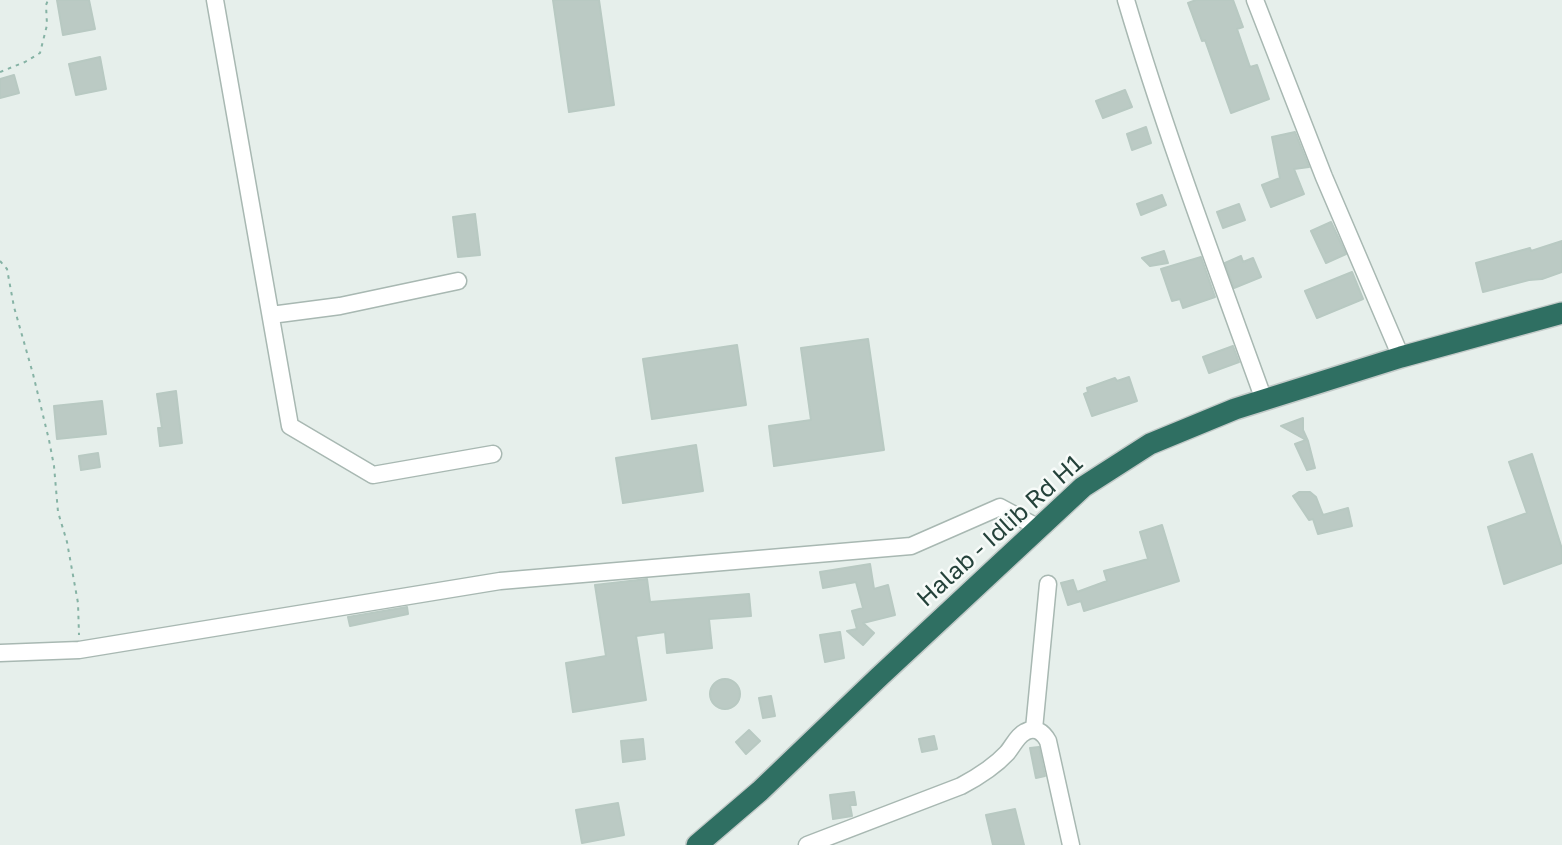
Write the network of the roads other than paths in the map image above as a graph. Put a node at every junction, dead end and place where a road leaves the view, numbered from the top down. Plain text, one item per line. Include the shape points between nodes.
1 (215, 0) edge
2 (1126, 0) edge
3 (1255, 0) edge
4 (458, 281) dead end
5 (1562, 313) edge
6 (271, 315) junction
7 (1401, 357) junction
8 (1265, 400) junction
9 (493, 454) dead end
10 (1038, 528) junction
11 (1048, 584) dead end
12 (0, 653) edge
13 (1034, 729) junction
14 (697, 845) edge
15 (807, 845) edge
16 (1071, 845) edge

1 - 6 street
2 - 8 street via 1166,130
3 - 7 street
4 - 6 street
5 - 7 highway, Halab - Idlib Rd H1
6 - 9 street via 290,426 373,475
7 - 8 highway, Halab - Idlib Rd H1
8 - 10 highway, Halab - Idlib Rd H1 via 1150,444 1083,487
10 - 12 street via 1000,507 911,546 500,581 79,650
10 - 14 highway, Halab - Idlib Rd H1
11 - 13 street
13 - 15 street via 1022,733 987,771 961,786
13 - 16 street via 1048,741

